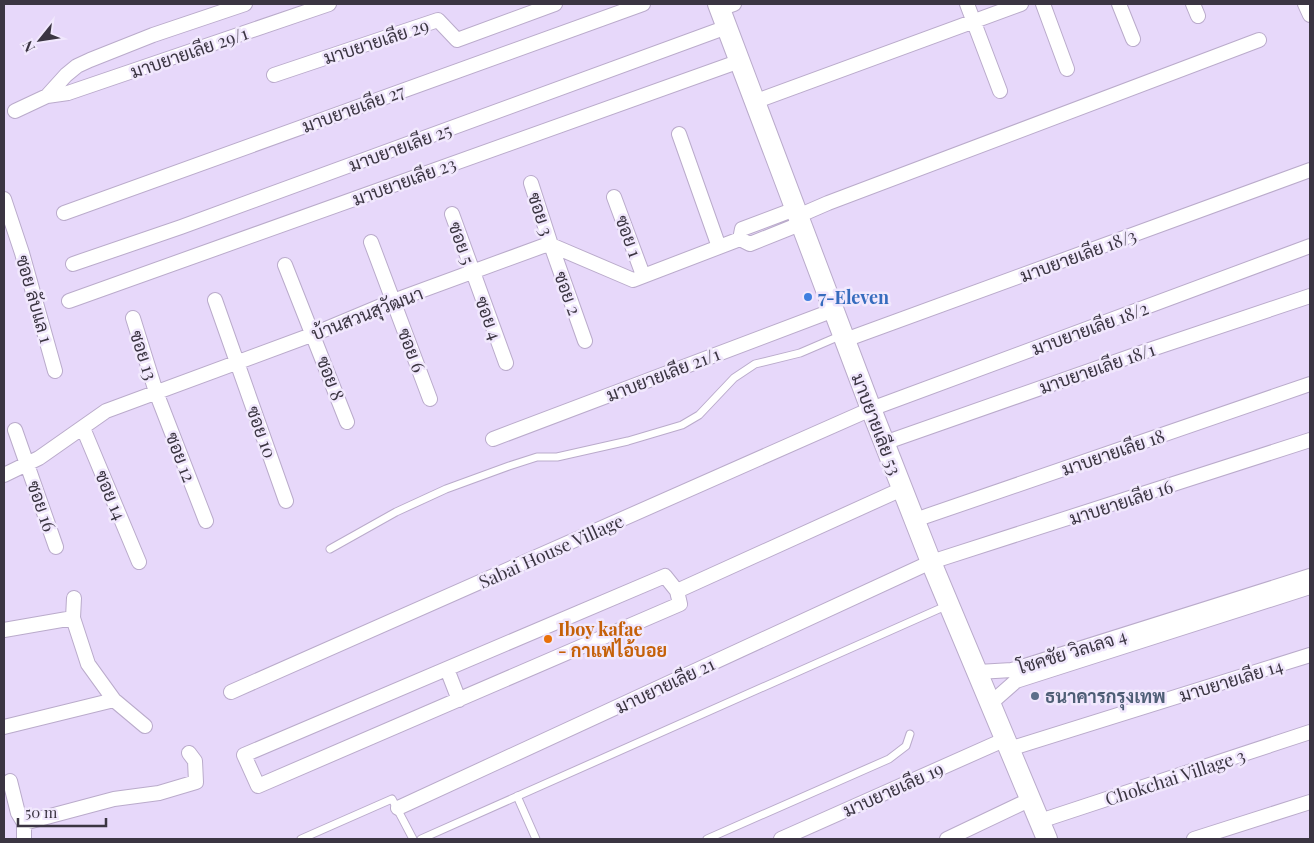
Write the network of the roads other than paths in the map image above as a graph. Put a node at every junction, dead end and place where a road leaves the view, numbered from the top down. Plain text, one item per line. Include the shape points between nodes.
1 (245, 4) edge
2 (329, 4) edge
3 (555, 4) edge
4 (643, 4) edge
5 (968, 4) edge
6 (1021, 4) edge
7 (1042, 4) edge
8 (1120, 4) edge
9 (1306, 4) edge
10 (725, 11) edge
11 (1310, 14) edge
12 (974, 21) junction
13 (1132, 39) dead end
14 (1259, 40) dead end
15 (740, 61) junction
16 (1067, 69) dead end
17 (274, 75) dead end
18 (1000, 91) dead end
19 (47, 96) junction
20 (754, 102) junction
21 (15, 111) dead end
22 (679, 134) dead end
23 (1310, 170) edge
24 (531, 184) dead end
25 (614, 197) dead end
26 (4, 199) edge
27 (64, 213) dead end
28 (452, 214) dead end
29 (798, 216) junction
30 (371, 242) dead end
31 (551, 245) junction
32 (1310, 246) edge
33 (719, 247) junction
34 (72, 264) dead end
35 (285, 265) dead end
36 (473, 273) junction
37 (643, 275) junction
38 (1310, 296) edge
39 (215, 300) dead end
40 (69, 301) dead end
41 (393, 302) junction
42 (834, 310) junction
43 (133, 318) dead end
44 (314, 334) junction
45 (844, 338) junction
46 (585, 340) dead end
47 (237, 362) junction
48 (506, 363) dead end
49 (55, 371) dead end
50 (1310, 384) edge
51 (156, 392) junction
52 (430, 399) dead end
53 (871, 410) junction
54 (347, 422) dead end
55 (83, 428) junction
56 (15, 430) dead end
57 (493, 438) dead end
58 (1310, 440) edge
59 (884, 443) junction
60 (28, 464) junction
61 (4, 475) edge
62 (902, 489) junction
63 (286, 501) dead end
64 (915, 520) junction
65 (206, 521) dead end
66 (56, 548) dead end
67 (330, 549) dead end
68 (139, 562) dead end
69 (931, 562) junction
70 (1310, 576) edge
71 (1310, 587) edge
72 (676, 591) junction
73 (74, 598) dead end
74 (949, 604) junction
75 (73, 618) junction
76 (1167, 627) junction
77 (4, 630) edge
78 (1310, 655) edge
79 (447, 669) junction
80 (978, 672) junction
81 (231, 692) dead end
82 (114, 700) junction
83 (459, 700) junction
84 (991, 703) junction
85 (145, 726) dead end
86 (4, 727) edge
87 (1310, 732) edge
88 (910, 734) dead end
89 (1008, 744) junction
90 (189, 753) dead end
91 (10, 781) dead end
92 (517, 796) junction
93 (1030, 799) junction
94 (1310, 802) edge
95 (398, 808) junction
96 (24, 823) junction
97 (1044, 830) edge
98 (24, 839) edge
99 (301, 839) edge
100 (413, 839) edge
101 (420, 839) edge
102 (536, 839) edge
103 (707, 839) edge
104 (781, 839) edge
105 (946, 839) edge
106 (1194, 839) edge

1 - 19 street via 153,35 77,66
2 - 19 street, มาบยายเลีย 29/1 via 68,93
3 - 17 street, มาบยายเลีย 29 via 457,40 438,20
4 - 27 street, มาบยายเลีย 27
5 - 12 street
6 - 12 street
7 - 16 street
8 - 13 street
9 - 11 street
10 - 15 street, มาบยายเลีย 53
10 - 34 street, มาบยายเลีย 25 via 181,227
12 - 18 street
12 - 20 street
14 - 29 street
15 - 20 street, มาบยายเลีย 53
15 - 40 street, มาบยายเลีย 23
19 - 21 street
20 - 29 street, มาบยายเลีย 53
22 - 33 street
23 - 45 street, มาบยายเลีย 18/3
24 - 31 street, ซอย 3
25 - 37 street, ซอย 1
26 - 49 street, ซอย ลับแล 1
28 - 36 street, ซอย 5
29 - 33 street via 742,229 740,239
29 - 42 street, มาบยายเลีย 53
30 - 41 street, ซอย 6
31 - 36 street, บ้านสวนสุวัฒนา
31 - 37 street via 633,280
31 - 46 street, ซอย 2
32 - 53 street, มาบยายเลีย 18/2
33 - 37 street
35 - 44 street, ซอย 8
36 - 41 street, บ้านสวนสุวัฒนา
36 - 48 street, ซอย 4
38 - 59 street, มาบยายเลีย 18/1
39 - 47 street, ซอย 10
41 - 44 street, บ้านสวนสุวัฒนา
41 - 52 street, ซอย 6
42 - 45 street, มาบยายเลีย 53
42 - 57 street, มาบยายเลีย 21/1
43 - 51 street, ซอย 13
44 - 47 street, บ้านสวนสุวัฒนา
44 - 54 street, ซอย 8
45 - 53 street, มาบยายเลีย 53
45 - 67 lane via 755,364 734,378 699,415 682,424 628,441 557,457 537,457 509,466 396,512
47 - 51 street, บ้านสวนสุวัฒนา
47 - 63 street, ซอย 10
50 - 64 street, มาบยายเลีย 18
51 - 55 street, บ้านสวนสุวัฒนา via 106,411
51 - 65 street, ซอย 12
53 - 59 street, มาบยายเลีย 53
53 - 81 street, Sabai House Village
55 - 60 street, บ้านสวนสุวัฒนา
55 - 68 street, ซอย 14
56 - 60 street, ซอย 16
58 - 69 street, มาบยายเลีย 16
59 - 62 street, มาบยายเลีย 53
60 - 61 street, บ้านสวนสุวัฒนา
60 - 66 street, ซอย 16
62 - 64 street, มาบยายเลีย 53
62 - 72 street
64 - 69 street, มาบยายเลีย 53
69 - 74 street, มาบยายเลีย 53
69 - 95 street, มาบยายเลีย 21
70 - 76 street, โชคชัย วิลเลจ 4
71 - 76 street, โชคชัย วิลเลจ 4
72 - 79 street via 665,576
72 - 83 street via 680,604
73 - 75 street
74 - 80 street, มาบยายเลีย 53
74 - 92 lane
75 - 77 street
75 - 82 street via 88,664
76 - 80 street, โชคชัย วิลเลจ 4 via 1012,670
76 - 84 street, โชคชัย วิลเลจ 4 via 1016,681
78 - 89 street, มาบยายเลีย 14
79 - 83 street
79 - 83 street via 244,755 258,786
80 - 84 street, มาบยายเลีย 53
82 - 85 street
82 - 86 street
84 - 89 street, มาบยายเลีย 53
87 - 97 street, Chokchai Village 3
88 - 103 lane via 906,746 889,759
89 - 93 street, มาบยายเลีย 53
89 - 104 street, มาบยายเลีย 19
90 - 96 street via 195,761 196,782
91 - 96 street via 18,813
92 - 101 lane
92 - 102 lane
93 - 97 street, มาบยายเลีย 53
93 - 105 street
94 - 106 street
95 - 99 lane via 392,799
95 - 100 lane
96 - 98 street

